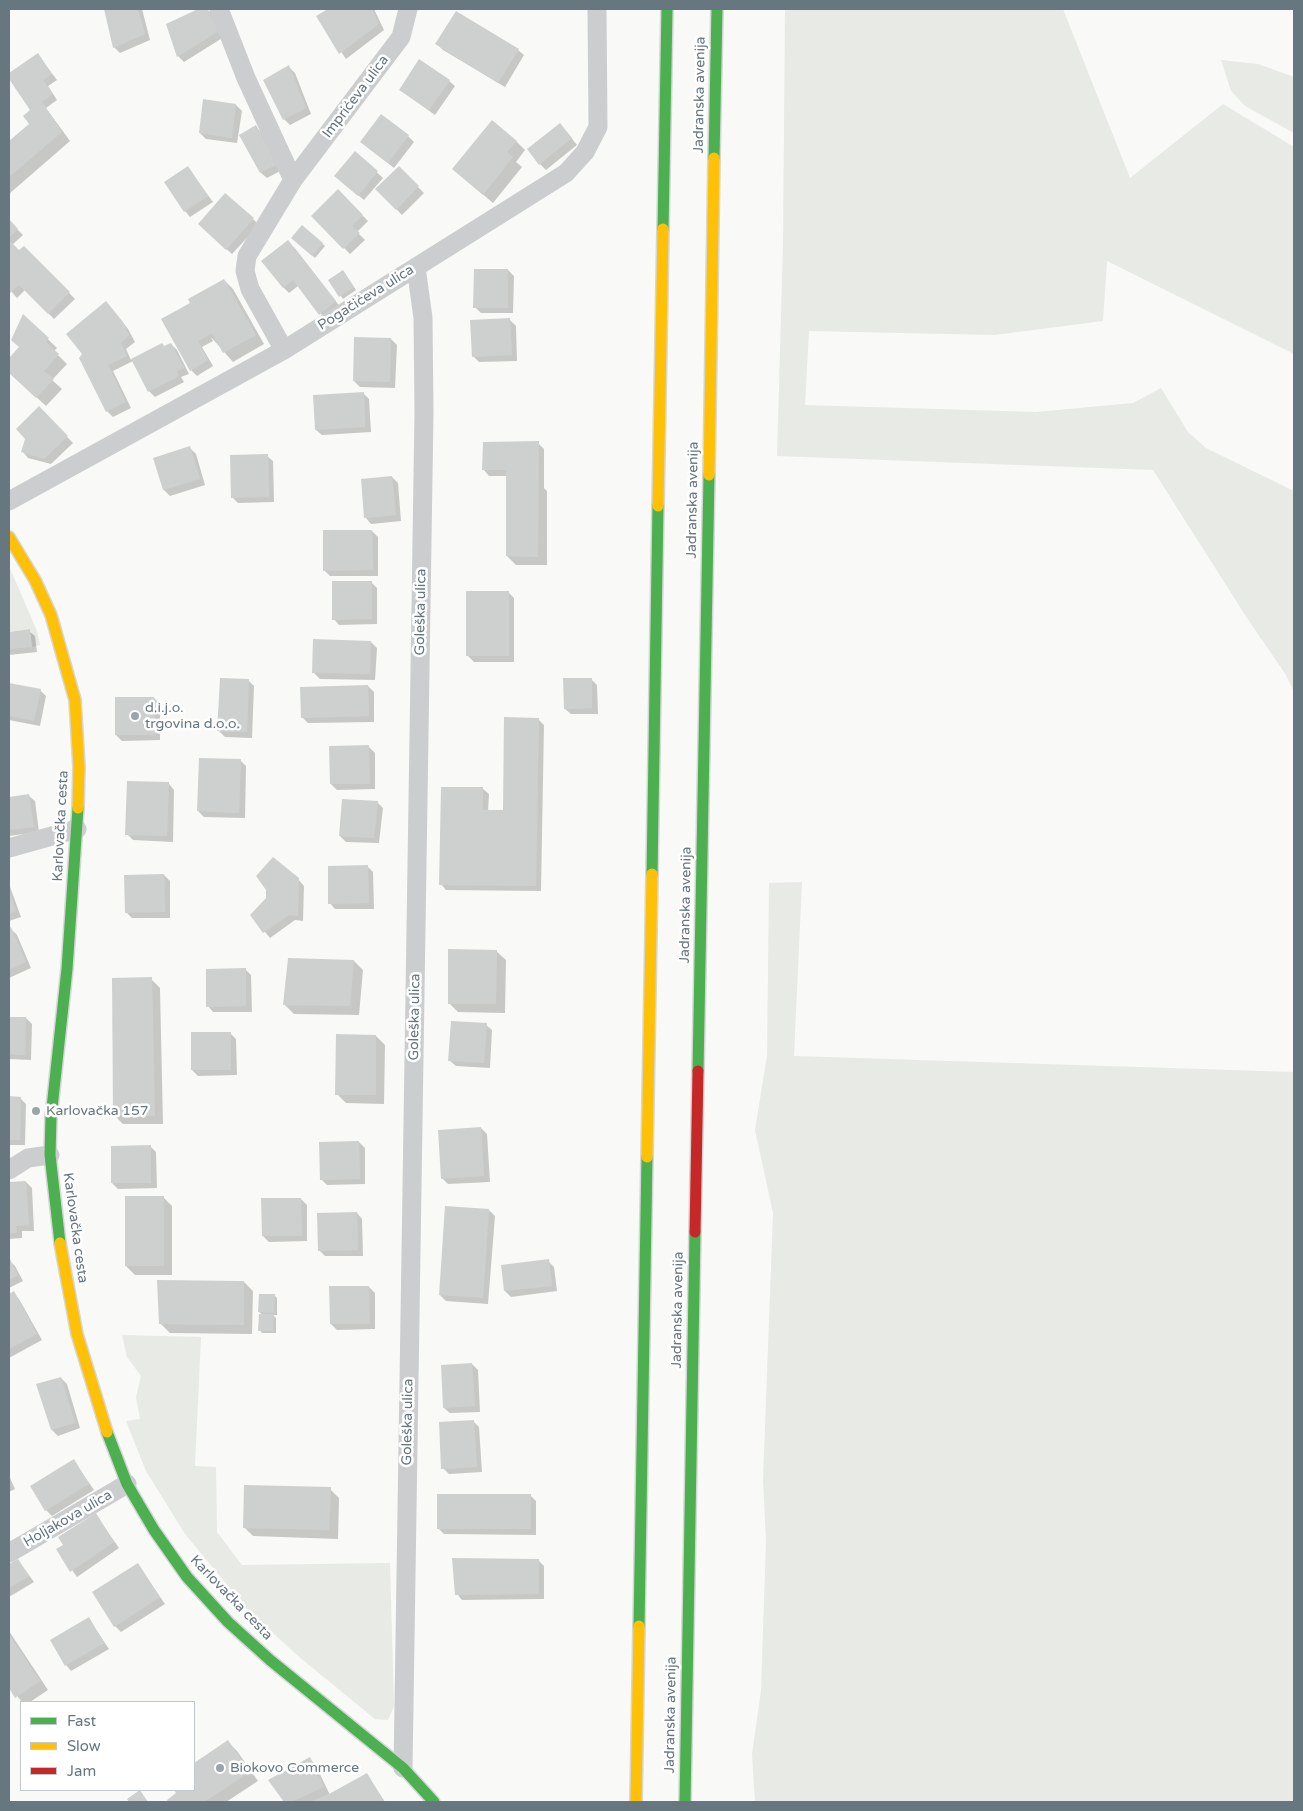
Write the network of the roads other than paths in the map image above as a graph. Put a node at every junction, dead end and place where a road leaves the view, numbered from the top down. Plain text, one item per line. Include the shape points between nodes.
1 (220, 9) edge
2 (408, 9) edge
3 (597, 9) edge
4 (667, 9) edge
5 (717, 9) edge
6 (293, 180) junction
7 (416, 267) junction
8 (284, 350) junction
9 (9, 501) edge
10 (9, 537) edge
11 (77, 829) junction
12 (9, 848) edge
13 (50, 1155) junction
14 (9, 1170) edge
15 (128, 1484) junction
16 (9, 1553) edge
17 (403, 1768) junction
18 (434, 1802) edge
19 (636, 1802) edge
20 (685, 1802) edge

1 - 6 street via 246,78
2 - 6 street, Imprićeva ulica via 401,37
3 - 7 street, Pogačićeva ulica via 598,127 585,152 566,173
4 - 19 main road
5 - 20 main road, Jadranska avenija
6 - 8 street, Imprićeva ulica via 247,256 246,271 250,289
7 - 8 street, Pogačićeva ulica
7 - 17 street, Goleška ulica via 423,318 424,412
8 - 9 street, Pogačićeva ulica
10 - 11 main road, Karlovačka cesta via 35,580 51,615 75,700 79,767
11 - 12 street
11 - 13 main road, Karlovačka cesta
13 - 14 street via 28,1158
13 - 15 main road, Karlovačka cesta via 55,1212 77,1334 98,1407
15 - 16 street, Holjakova ulica
15 - 17 main road, Karlovačka cesta via 154,1530 187,1577 228,1622
17 - 18 main road, Karlovačka cesta

